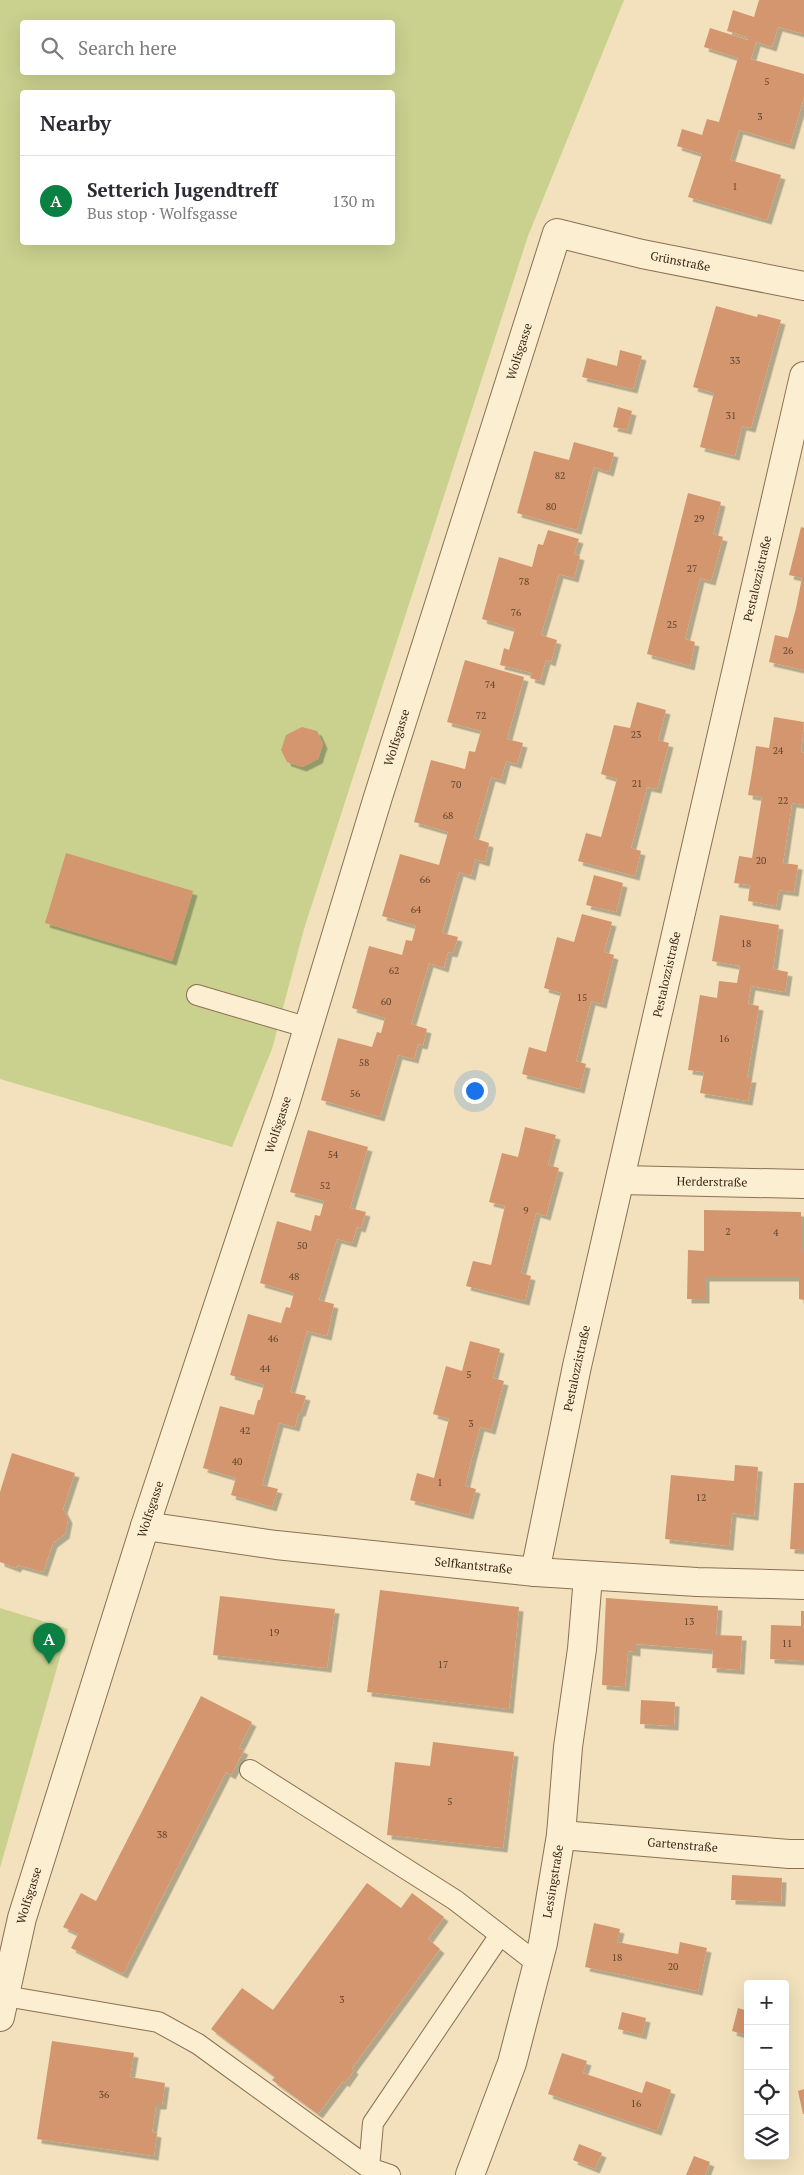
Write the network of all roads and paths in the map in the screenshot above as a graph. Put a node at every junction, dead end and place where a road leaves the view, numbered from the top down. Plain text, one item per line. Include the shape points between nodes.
1 (557, 233) joint
2 (804, 286) edge
3 (804, 376) edge
4 (197, 995) dead end
5 (309, 1028) junction
6 (620, 1180) junction
7 (804, 1184) edge
8 (145, 1526) junction
9 (535, 1572) junction
10 (588, 1577) junction
11 (804, 1585) edge
12 (250, 1770) dead end
13 (561, 1835) junction
14 (804, 1854) edge
15 (500, 1935) junction
16 (538, 1964) junction
17 (2, 2007) edge
18 (369, 2168) junction
19 (390, 2175) edge
20 (470, 2175) edge

1 - 2 street, Grünstraße via 642,254
1 - 5 street, Wolfsgasse via 378,797
3 - 6 street, Pestalozzistraße
4 - 5 lane
5 - 8 street, Wolfsgasse
6 - 7 street, Herderstraße
6 - 9 street, Pestalozzistraße via 577,1366
8 - 9 street, Selfkantstraße via 276,1545
8 - 17 street, Wolfsgasse via 22,1918
9 - 10 street, Selfkantstraße
10 - 11 street, Selfkantstraße
10 - 13 street, Lessingstraße
12 - 15 lane via 455,1900
13 - 14 street, Gartenstraße
13 - 16 street, Lessingstraße
15 - 16 lane
15 - 18 lane via 373,2123
16 - 20 street, Lessingstraße via 512,2063
17 - 18 lane via 158,2022 198,2044
18 - 19 lane

